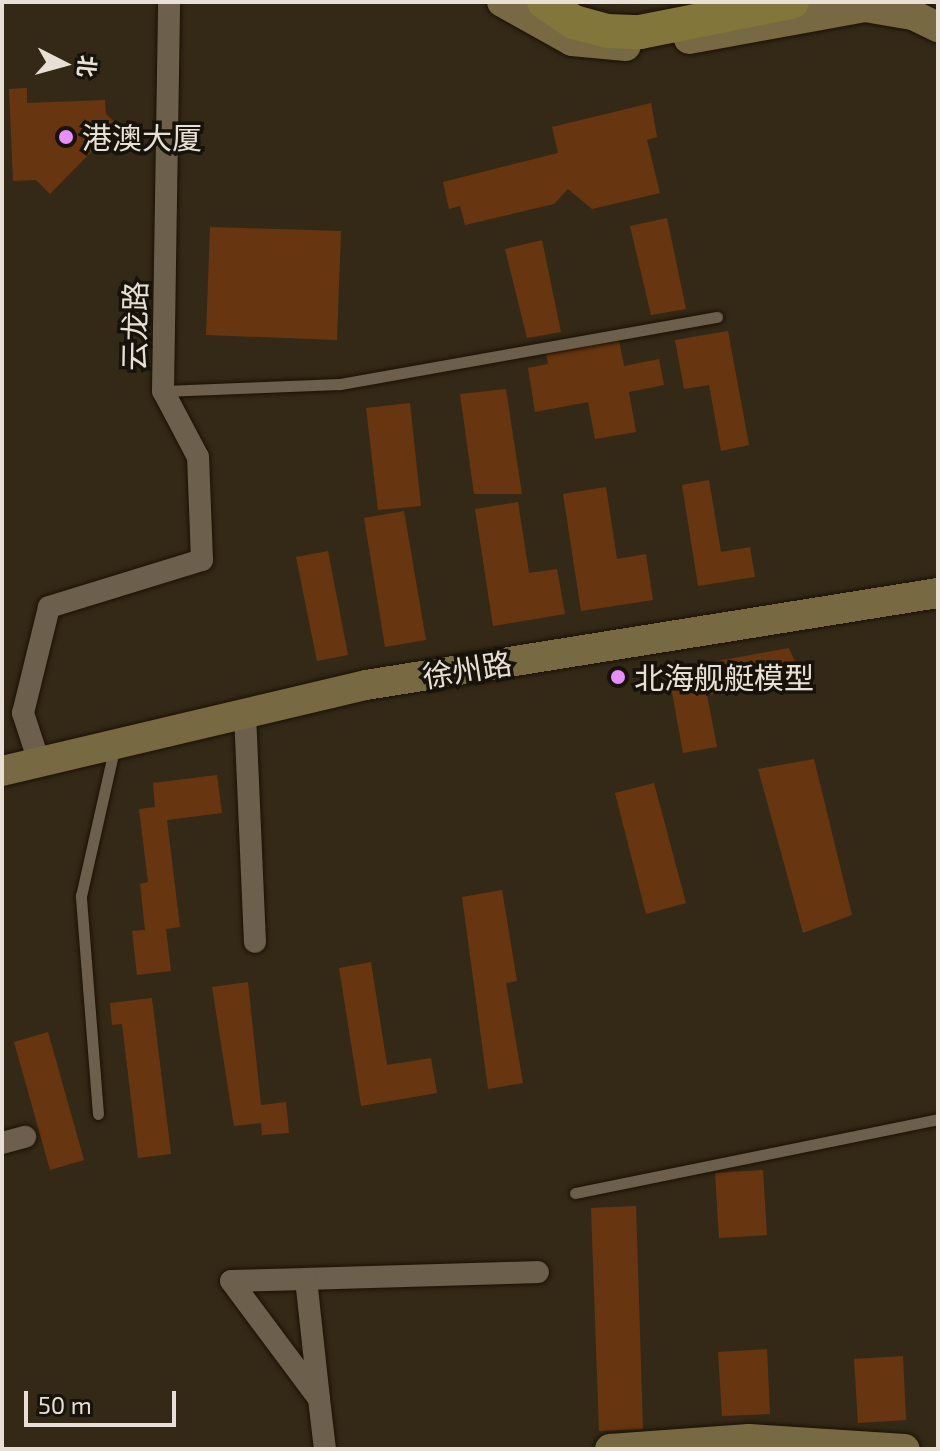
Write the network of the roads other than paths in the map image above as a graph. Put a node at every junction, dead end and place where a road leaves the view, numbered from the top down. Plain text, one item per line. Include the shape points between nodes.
1 (169, 2) edge
2 (502, 2) edge
3 (544, 2) edge
4 (582, 2) edge
5 (705, 2) edge
6 (792, 2) edge
7 (938, 27) edge
8 (717, 317) dead end
9 (163, 391) junction
10 (938, 593) edge
11 (245, 714) junction
12 (115, 745) junction
13 (39, 762) junction
14 (2, 771) edge
15 (255, 942) dead end
16 (98, 1114) dead end
17 (938, 1119) edge
18 (25, 1137) dead end
19 (2, 1143) edge
20 (575, 1193) dead end
21 (538, 1272) dead end
22 (306, 1279) junction
23 (319, 1399) junction
24 (671, 1447) edge
25 (325, 1449) edge
26 (610, 1449) edge
27 (905, 1449) edge

1 - 9 street, 云龙路
2 - 7 street via 572,41 606,46 649,46 865,7 913,15
3 - 6 main road via 574,22 640,32
4 - 5 main road via 626,16
8 - 9 lane via 340,384
9 - 13 street, 云龙路 via 198,457 202,560 49,607 23,713
10 - 11 street, 徐州路 via 366,685
11 - 12 street, 徐州路
11 - 15 street
12 - 13 street, 徐州路
12 - 16 lane via 81,896
13 - 14 street, 徐州路
17 - 20 lane
18 - 19 street
21 - 22 street
22 - 23 street
22 - 23 street via 231,1281
23 - 25 street
24 - 26 street
24 - 27 street via 749,1439

